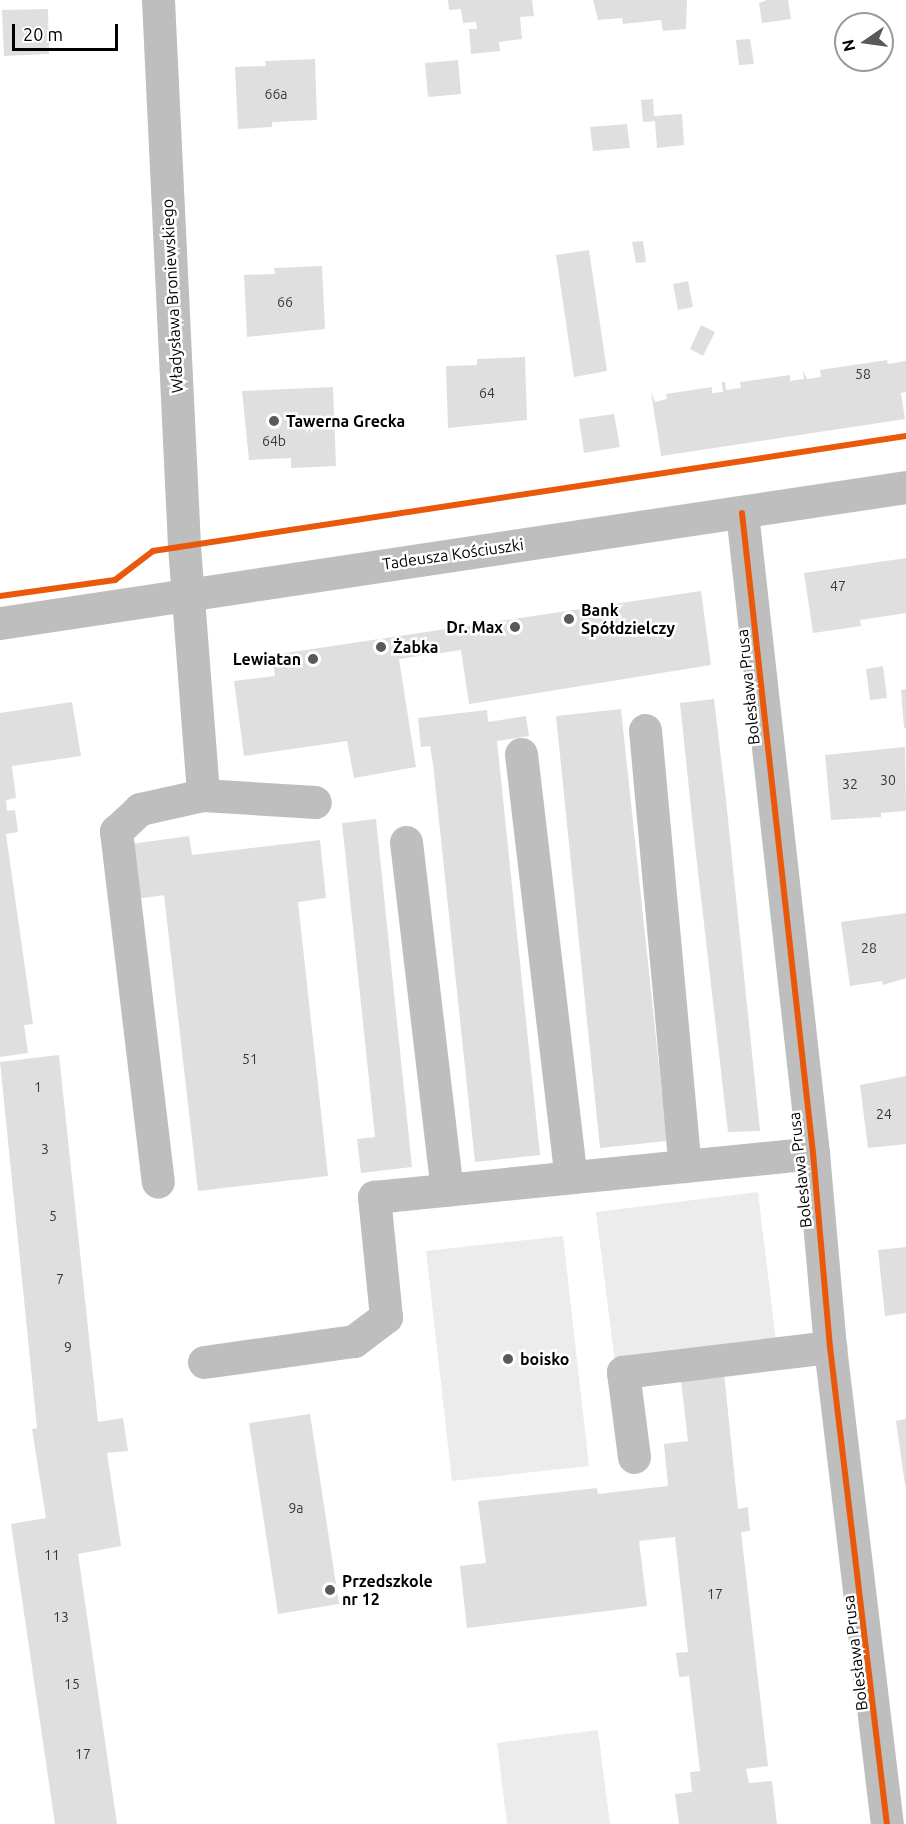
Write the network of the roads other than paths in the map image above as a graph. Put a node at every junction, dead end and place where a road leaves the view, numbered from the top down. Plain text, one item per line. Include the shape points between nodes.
1 (158, 0) edge
2 (906, 487) edge
3 (742, 513) junction
4 (187, 592) junction
5 (0, 624) edge
6 (645, 730) dead end
7 (521, 754) dead end
8 (203, 795) junction
9 (315, 802) dead end
10 (406, 842) dead end
11 (813, 1153) junction
12 (685, 1166) junction
13 (571, 1177) junction
14 (158, 1181) dead end
15 (447, 1190) junction
16 (830, 1347) junction
17 (204, 1362) dead end
18 (634, 1457) dead end
19 (887, 1824) edge

1 - 4 street, Władysława Broniewskiego
2 - 3 street, Tadeusza Kościuszki
3 - 4 street, Tadeusza Kościuszki
3 - 11 street, Bolesława Prusa
4 - 5 street, Tadeusza Kościuszki
4 - 8 street, Władysława Broniewskiego
6 - 12 street
7 - 13 street
8 - 9 street
8 - 14 street via 140,808 116,831
10 - 15 street
11 - 12 street
11 - 16 street, Bolesława Prusa
12 - 13 street
13 - 15 street
15 - 17 street via 374,1197 386,1317 354,1341
16 - 18 street via 623,1372
16 - 19 street, Bolesława Prusa

